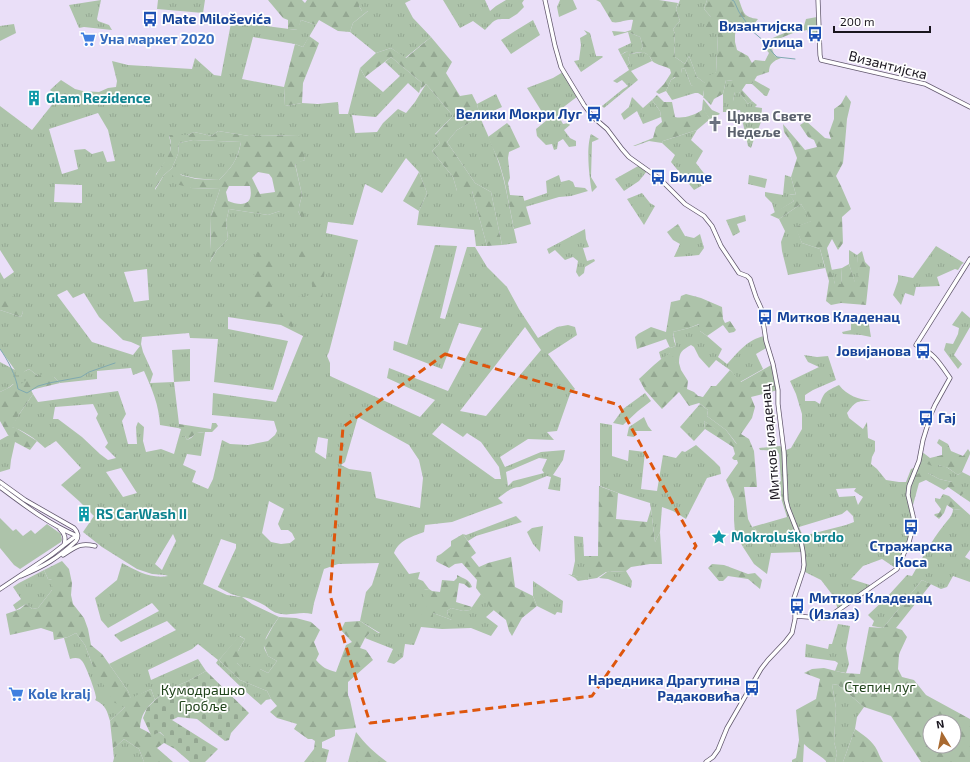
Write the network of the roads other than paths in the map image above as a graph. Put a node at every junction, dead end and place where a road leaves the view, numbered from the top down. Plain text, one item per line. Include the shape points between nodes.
1 (545, 0) edge
2 (818, 0) edge
3 (970, 107) edge
4 (970, 259) edge
5 (0, 482) edge
6 (0, 487) edge
7 (58, 527) junction
8 (77, 536) junction
9 (64, 546) junction
10 (95, 546) dead end
11 (55, 559) junction
12 (21, 576) junction
13 (0, 589) edge
14 (796, 616) junction
15 (706, 762) edge

1 - 14 street, Митков кладенац via 561,67 584,105 629,157 660,179 685,204 704,216 735,268 751,281 761,308 778,390 786,503 803,552 803,571 794,605
2 - 3 street, Византијска via 821,60 925,84
4 - 14 street via 916,345 932,354 950,378 931,414 919,461 909,486 908,495 914,523 897,569 827,618
5 - 8 street via 25,500 74,528
6 - 7 street
7 - 8 street
7 - 9 street via 66,537
8 - 9 street
8 - 11 street via 76,541
9 - 12 street
10 - 11 street via 82,545
11 - 12 street
12 - 13 street
14 - 15 street via 791,634 761,669 727,728 718,750

